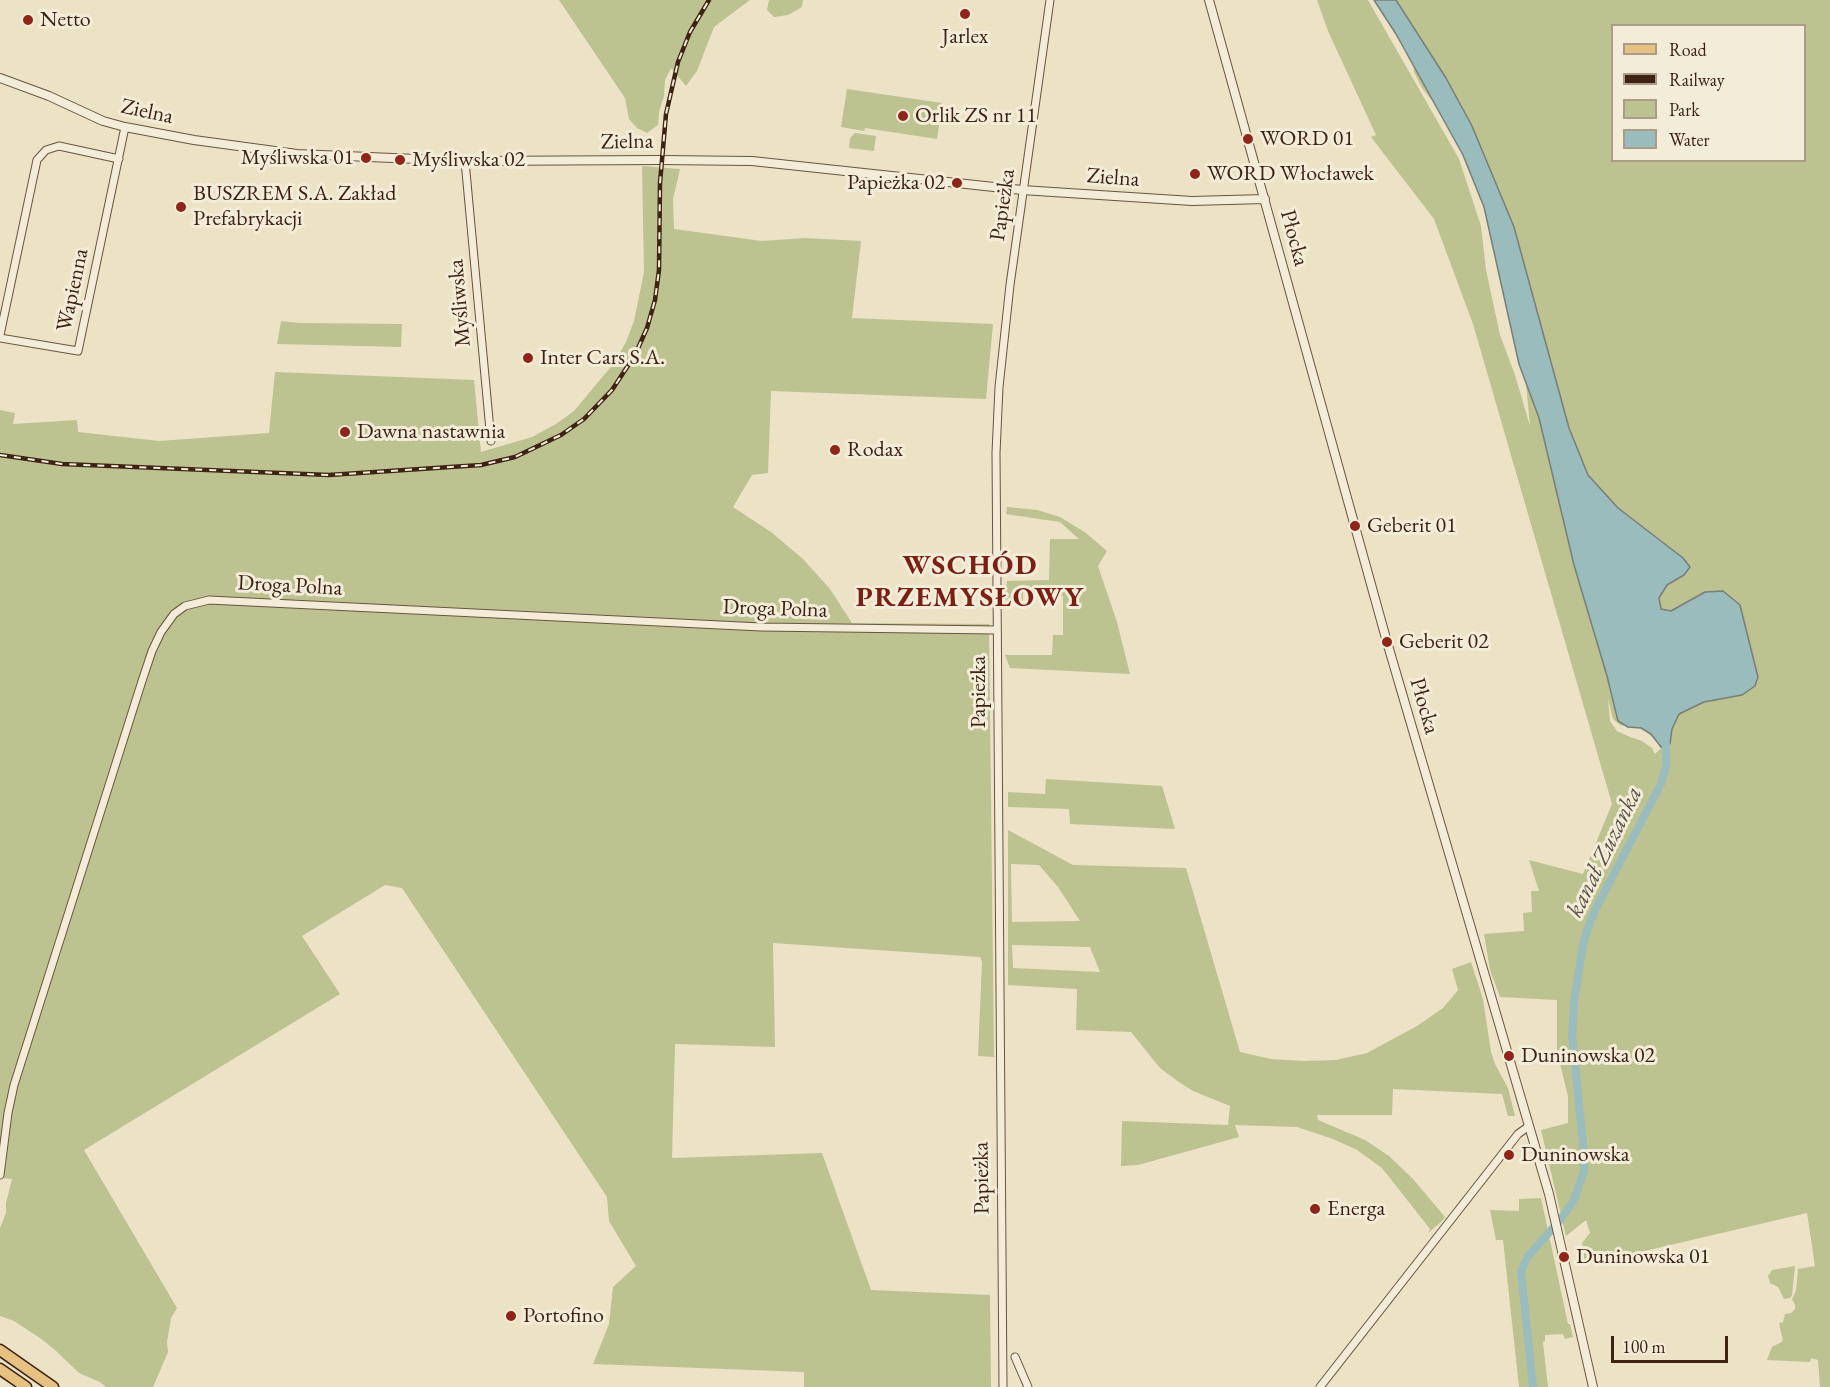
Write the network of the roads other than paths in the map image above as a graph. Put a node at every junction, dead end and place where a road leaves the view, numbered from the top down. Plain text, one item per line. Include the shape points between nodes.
1 (1050, 0) edge
2 (1209, 0) edge
3 (0, 78) edge
4 (125, 127) junction
5 (119, 159) junction
6 (465, 161) junction
7 (1023, 190) junction
8 (1265, 199) junction
9 (0, 336) edge
10 (491, 441) dead end
11 (996, 630) junction
12 (1529, 1126) junction
13 (0, 1175) edge
14 (0, 1350) edge
15 (1015, 1357) dead end
16 (0, 1369) edge
17 (26, 1387) edge
18 (53, 1387) edge
19 (1003, 1387) edge
20 (1028, 1387) edge
21 (1320, 1387) edge
22 (1593, 1387) edge

1 - 7 street, Papieżka
2 - 8 street, Płocka
3 - 4 street, Zielna
4 - 5 street, Wapienna
4 - 6 street, Zielna via 305,154
5 - 9 street, Wapienna via 59,146 46,150 37,160
5 - 9 street, Wapienna via 78,351
6 - 7 street, Zielna via 752,161
6 - 10 street, Myśliwska
7 - 8 street, Zielna via 1198,201
7 - 11 street, Papieżka via 999,387
8 - 12 street, Płocka via 1387,642
11 - 13 street, Droga Polna via 761,627 209,600 185,606 174,614 156,641 142,681 14,1085
11 - 19 street, Papieżka
12 - 21 street via 1518,1134
12 - 22 street, Płocka
14 - 18 main road
15 - 20 street
16 - 17 main road

